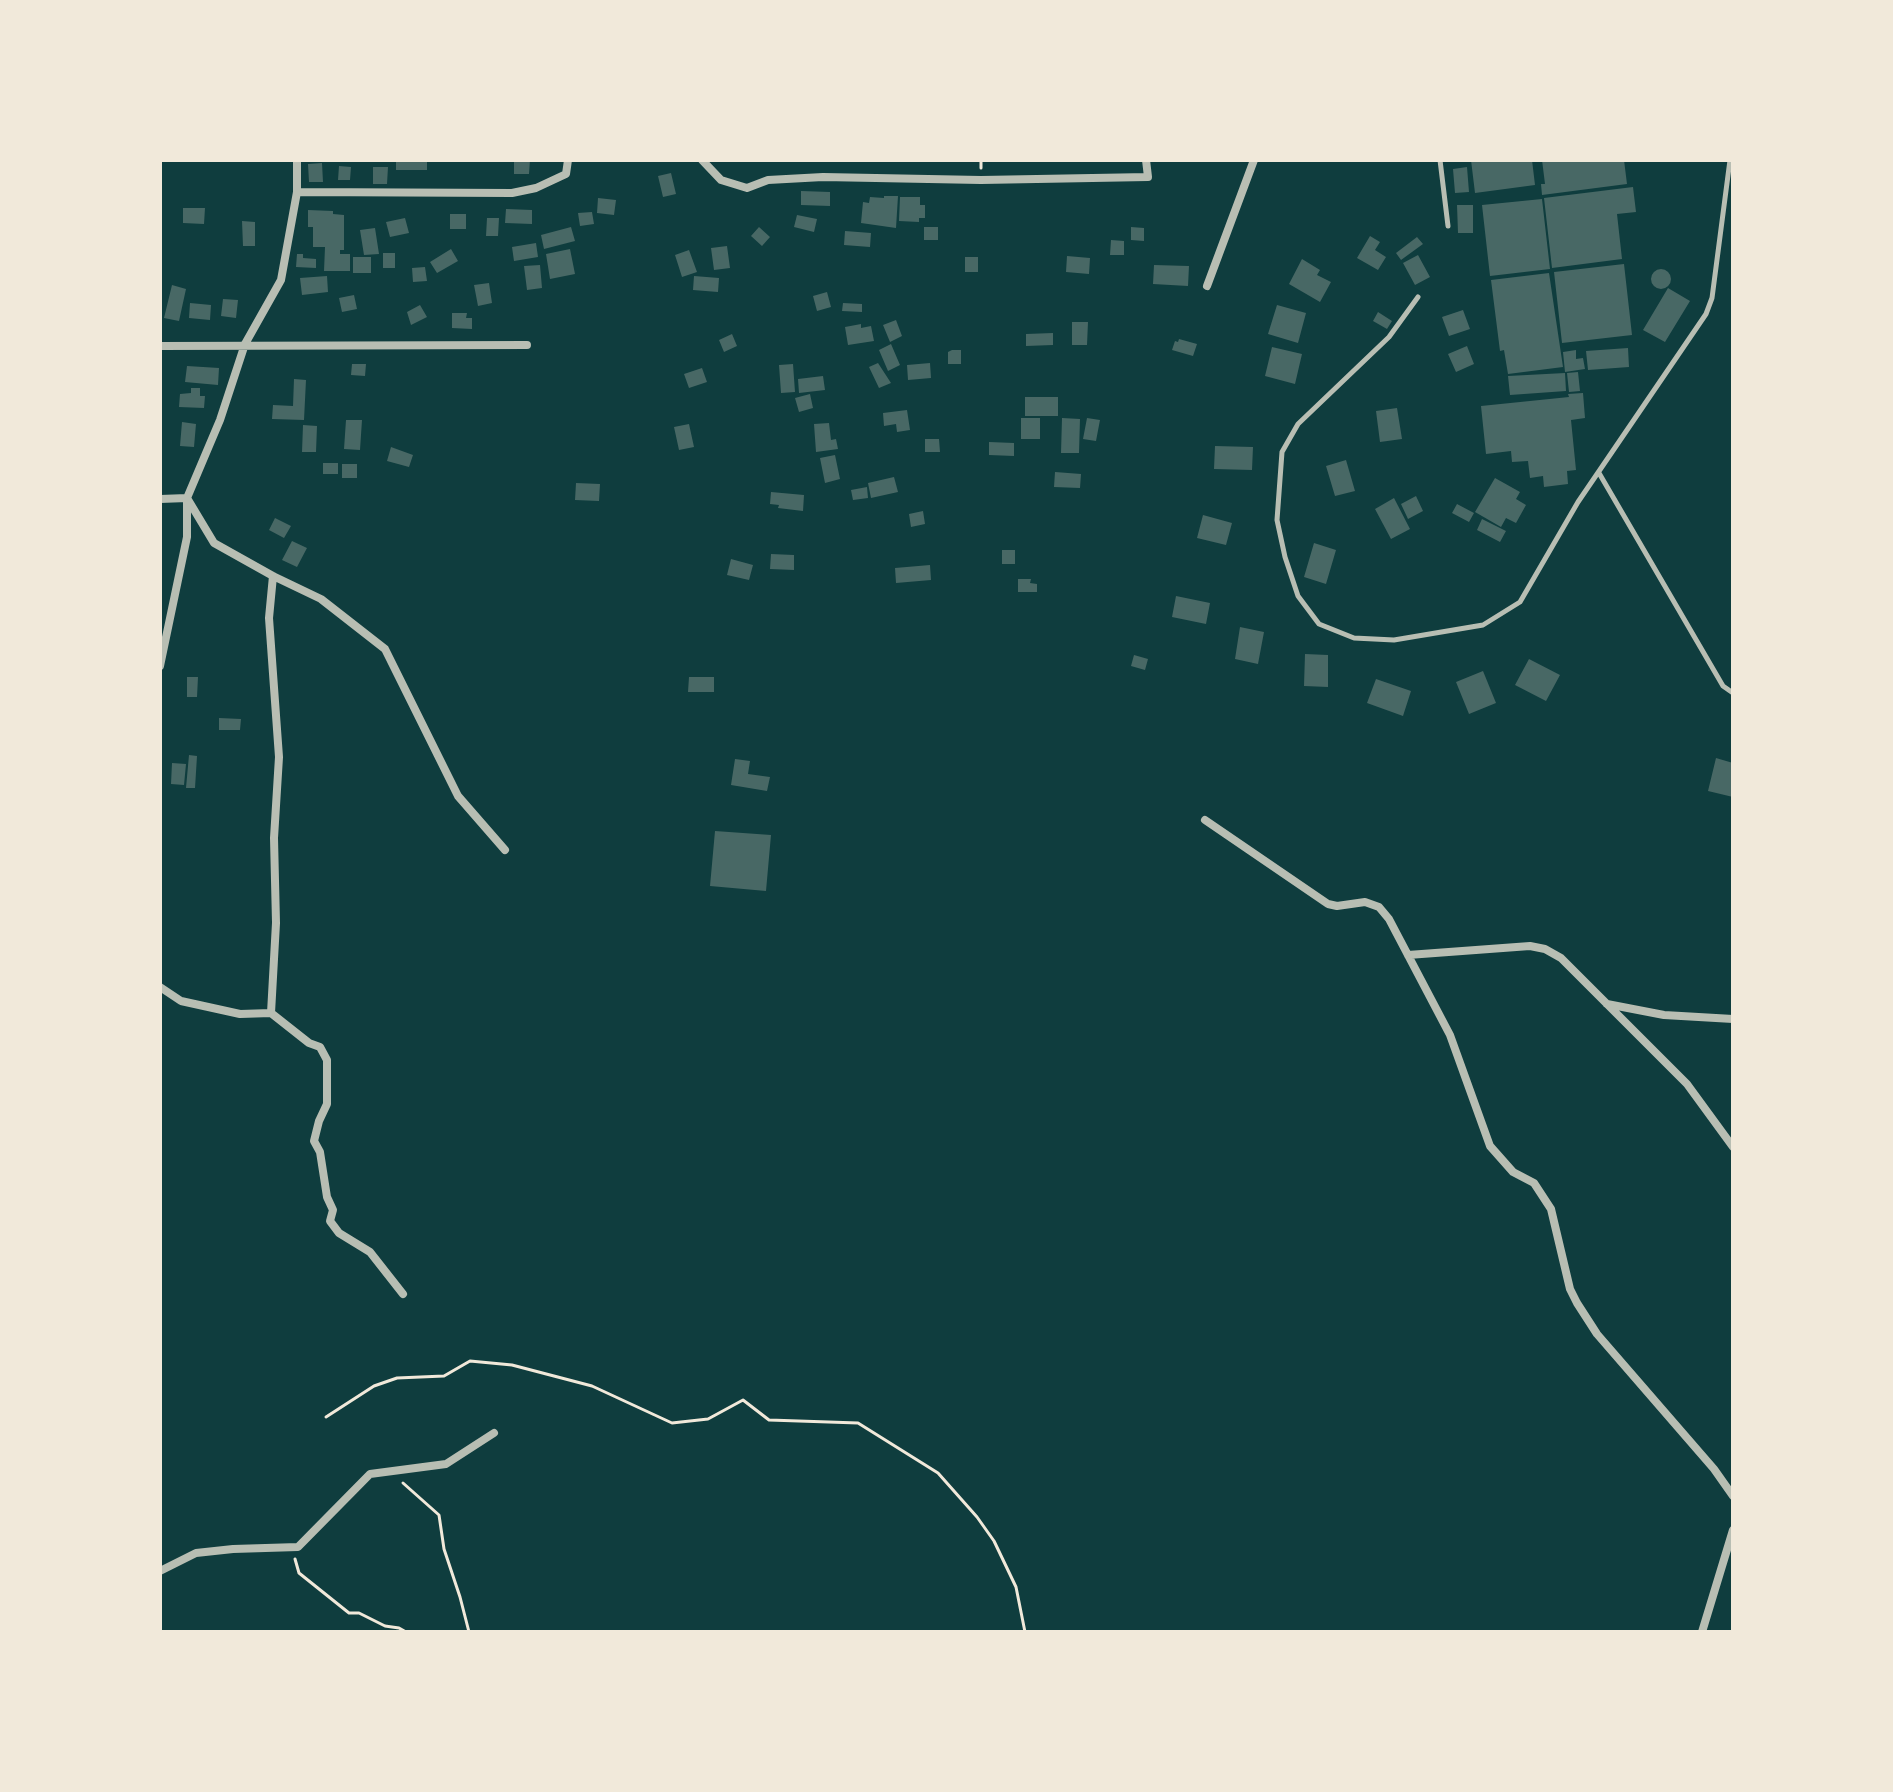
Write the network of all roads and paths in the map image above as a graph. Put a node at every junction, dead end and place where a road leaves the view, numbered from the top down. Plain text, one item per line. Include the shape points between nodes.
1 (297, 160) edge
2 (568, 160) edge
3 (702, 160) edge
4 (1146, 160) edge
5 (1254, 160) edge
6 (1440, 160) edge
7 (1730, 160) edge
8 (297, 192) junction
9 (1448, 226) dead end
10 (1207, 286) dead end
11 (1418, 297) dead end
12 (245, 344) junction
13 (527, 345) dead end
14 (160, 346) edge
15 (1599, 473) junction
16 (187, 498) junction
17 (160, 499) edge
18 (273, 576) junction
19 (162, 647) edge
20 (160, 666) edge
21 (1733, 693) edge
22 (1205, 820) dead end
23 (505, 850) dead end
24 (1408, 955) junction
25 (160, 987) edge
26 (1607, 1004) junction
27 (271, 1013) junction
28 (1733, 1019) edge
29 (1733, 1147) edge
30 (403, 1294) dead end
31 (326, 1417) dead end
32 (494, 1433) dead end
33 (400, 1481) dead end
34 (1733, 1496) edge
35 (1733, 1530) edge
36 (296, 1548) dead end
37 (160, 1571) edge
38 (406, 1632) edge
39 (469, 1632) edge
40 (1025, 1632) edge
41 (1702, 1632) edge

1 - 8 street
2 - 8 street via 566,174 512,193
3 - 4 street via 721,180 747,188 768,180 823,177 1148,177
5 - 10 street
6 - 9 lane
7 - 15 lane via 1710,306
8 - 12 street via 281,280
11 - 15 lane via 1389,337 1298,424 1282,452 1277,520 1298,596 1319,624 1354,638 1394,640 1483,625 1520,602
12 - 13 street
12 - 14 street
12 - 16 street
15 - 21 lane via 1723,686
16 - 17 street
16 - 18 street via 214,543
16 - 19 street via 187,537
18 - 23 street via 321,599 385,649 458,796
18 - 27 street via 269,618 279,757
19 - 20 street
22 - 24 street via 1328,904 1365,902 1379,907
24 - 26 street via 1545,949
24 - 34 street via 1450,1035 1490,1146 1513,1172 1534,1183 1551,1209 1577,1303
25 - 27 street via 181,1001 240,1014
26 - 28 street via 1664,1015
26 - 29 street via 1687,1084
27 - 30 street via 320,1047 327,1060 327,1104 314,1141 333,1210 330,1221 370,1252
31 - 40 path via 374,1386 397,1378 444,1376 470,1361 512,1365 592,1386 672,1423 708,1419 743,1400 769,1420 858,1423 938,1473 977,1517 1016,1587
32 - 37 street via 446,1464 370,1474 298,1547 196,1553
33 - 39 path via 439,1515
35 - 41 street
36 - 38 path via 299,1573 349,1613

